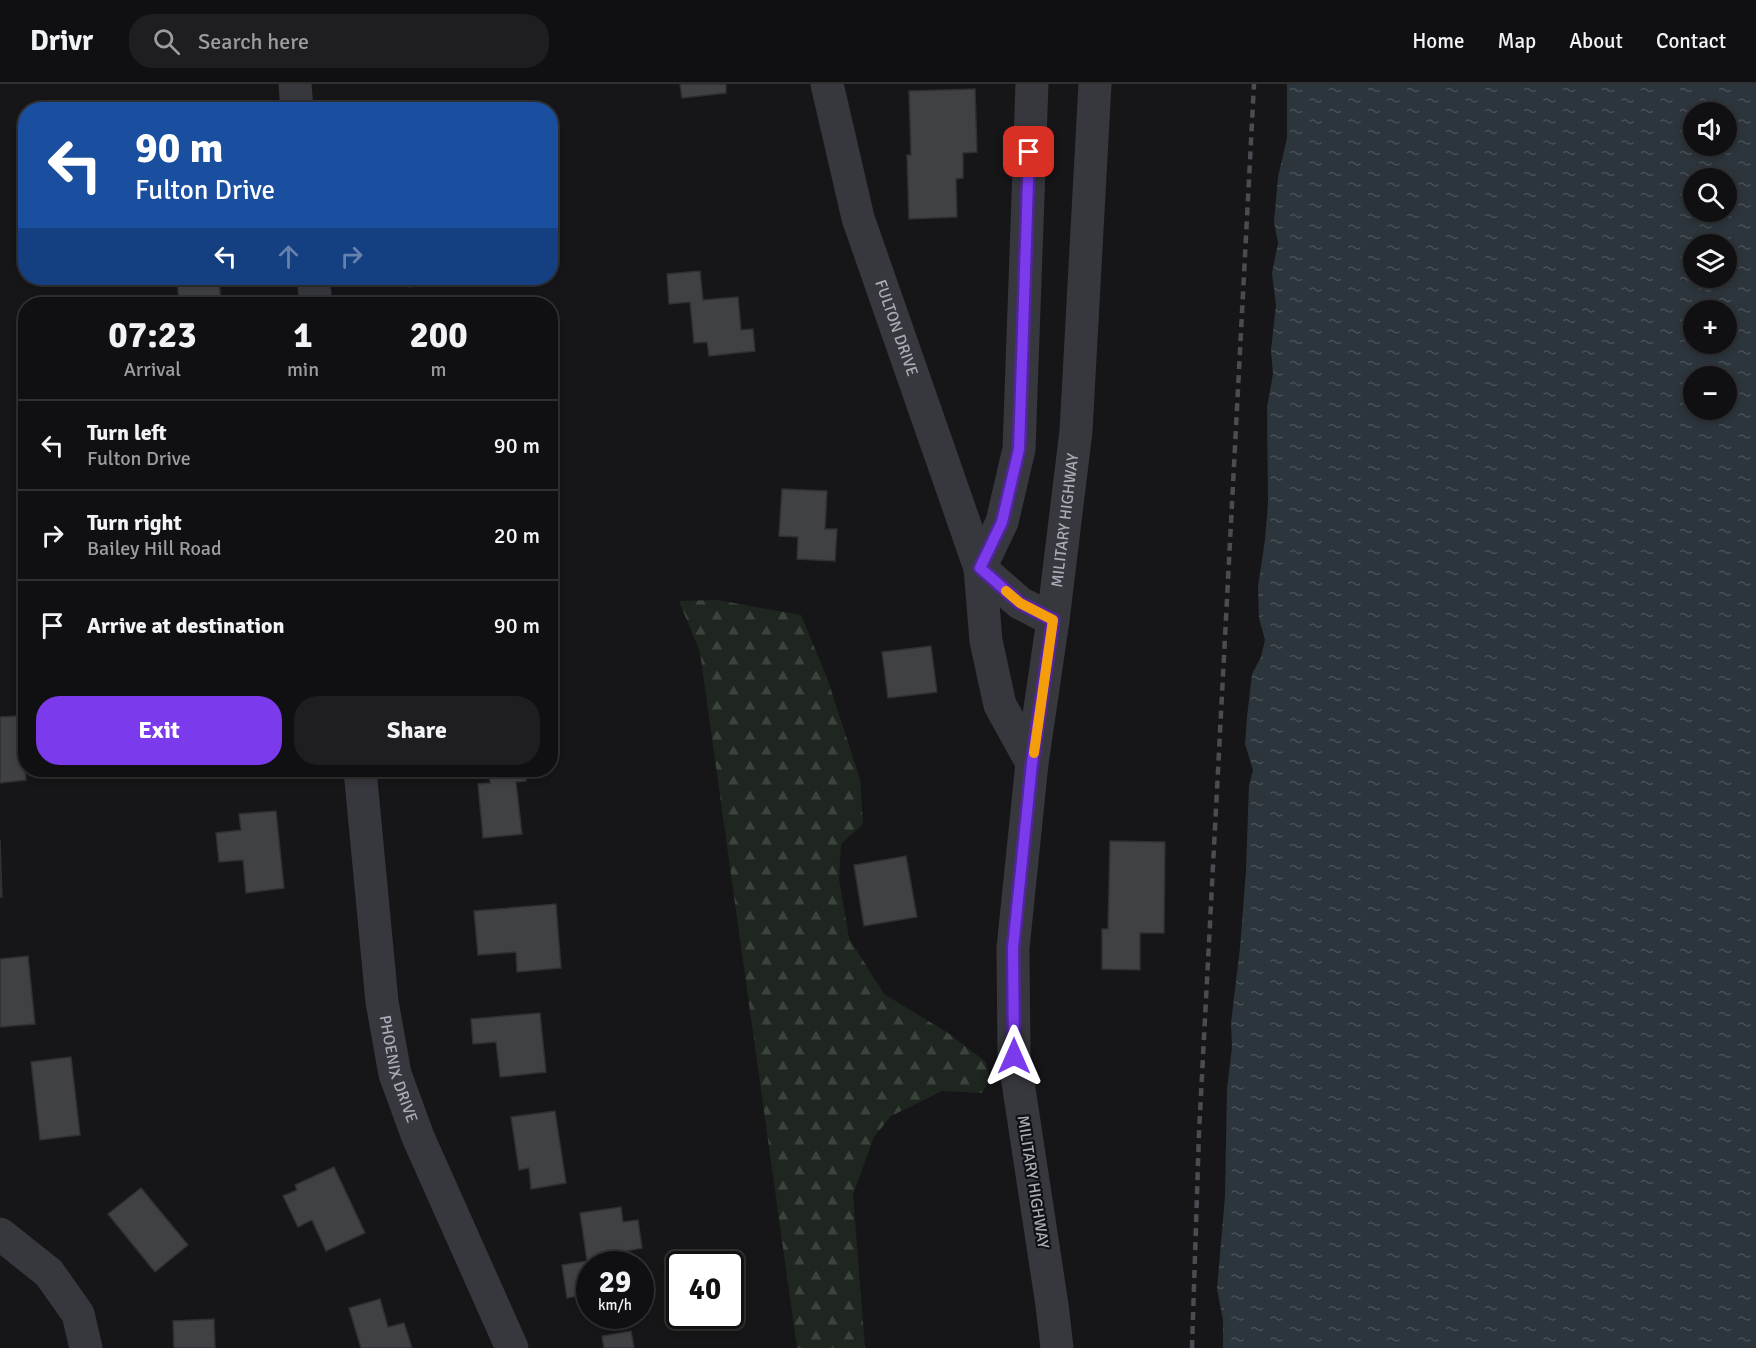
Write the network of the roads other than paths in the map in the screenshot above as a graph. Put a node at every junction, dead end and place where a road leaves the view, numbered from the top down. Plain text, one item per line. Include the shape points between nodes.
1 (295, 84) edge
2 (827, 84) edge
3 (1032, 84) edge
4 (1095, 84) edge
5 (296, 102) edge
6 (980, 568) junction
7 (1053, 620) junction
8 (1032, 763) junction
9 (361, 777) edge
10 (0, 1234) edge
11 (86, 1348) edge
12 (512, 1348) edge
13 (1057, 1348) edge

1 - 5 street
2 - 6 street, FULTON DRIVE via 858,218
3 - 6 street via 1019,449 1002,522
4 - 7 street, MILITARY HIGHWAY via 1076,431
6 - 7 street, FULTON DRIVE via 1020,603
6 - 8 street, FULTON DRIVE via 986,641 1000,705
7 - 8 street, MILITARY HIGHWAY
8 - 13 street, MILITARY HIGHWAY via 1013,948 1014,1056
9 - 12 street, PHOENIX DRIVE via 382,1002 395,1074 418,1137
10 - 11 street via 49,1273 78,1314

